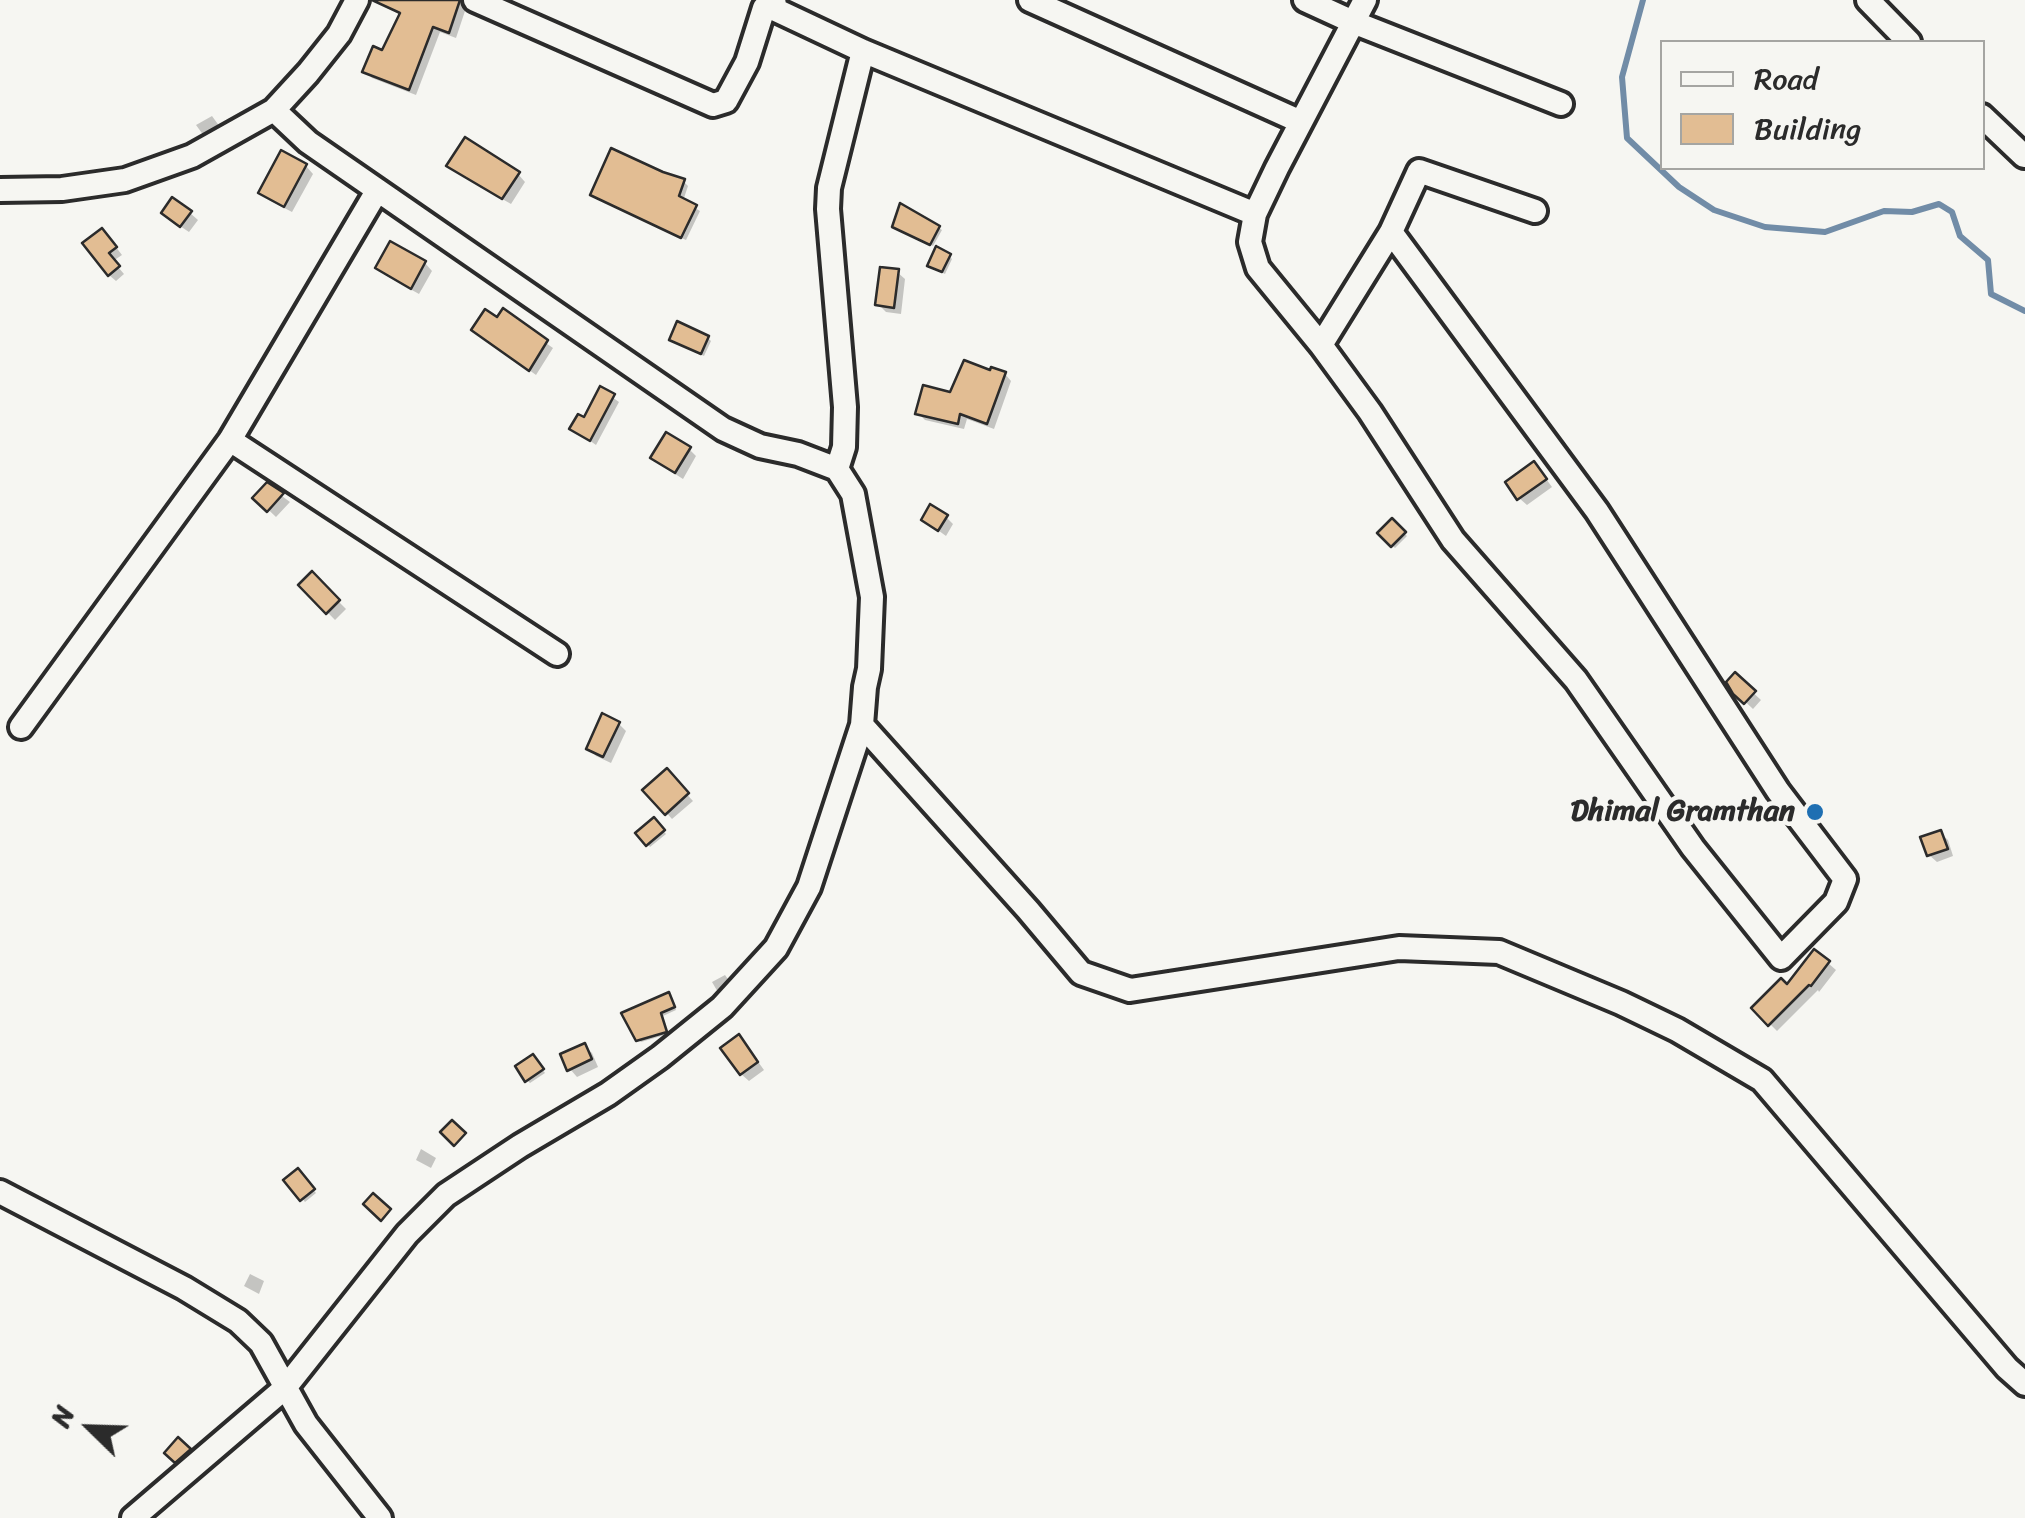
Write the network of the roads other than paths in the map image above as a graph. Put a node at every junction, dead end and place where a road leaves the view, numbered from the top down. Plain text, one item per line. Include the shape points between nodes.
1 (357, 0) edge
2 (474, 0) edge
3 (1030, 0) edge
4 (1306, 0) edge
5 (1365, 0) edge
6 (1868, 0) edge
7 (765, 4) edge
8 (1353, 22) junction
9 (1907, 40) edge
10 (863, 51) junction
11 (1562, 104) dead end
12 (274, 110) junction
13 (1985, 119) edge
14 (1301, 122) junction
15 (2024, 156) edge
16 (0, 190) edge
17 (377, 190) junction
18 (1536, 211) dead end
19 (1255, 214) junction
20 (1391, 232) junction
21 (1321, 345) junction
22 (230, 440) junction
23 (837, 469) junction
24 (557, 654) dead end
25 (862, 725) junction
26 (21, 727) dead end
27 (0, 1192) edge
28 (2025, 1384) edge
29 (286, 1388) junction
30 (133, 1518) edge
31 (380, 1518) edge

1 - 12 street via 340,34
2 - 7 street via 714,105 726,101 746,62
3 - 14 street
4 - 8 street
5 - 8 street
6 - 9 street
7 - 10 street
8 - 11 street
8 - 14 street
10 - 19 street
10 - 23 street via 829,188 845,407
12 - 16 street via 192,156 125,180
12 - 17 street
13 - 15 street
14 - 19 street
17 - 22 street
17 - 23 street via 723,429
18 - 20 street via 1420,172
19 - 21 street via 1250,242 1258,268
20 - 21 street
20 - 21 street via 1598,511 1778,791 1845,879 1836,902 1781,958 1693,848 1576,680 1453,540
22 - 24 street
22 - 26 street
23 - 25 street via 853,494 872,596
25 - 28 street via 1081,973 1130,990 1399,948 1498,952 1678,1030 1762,1080
25 - 29 street via 809,887 776,948 722,1007 660,1056 446,1195 407,1234
27 - 29 street via 238,1321 261,1343
29 - 30 street
29 - 31 street

